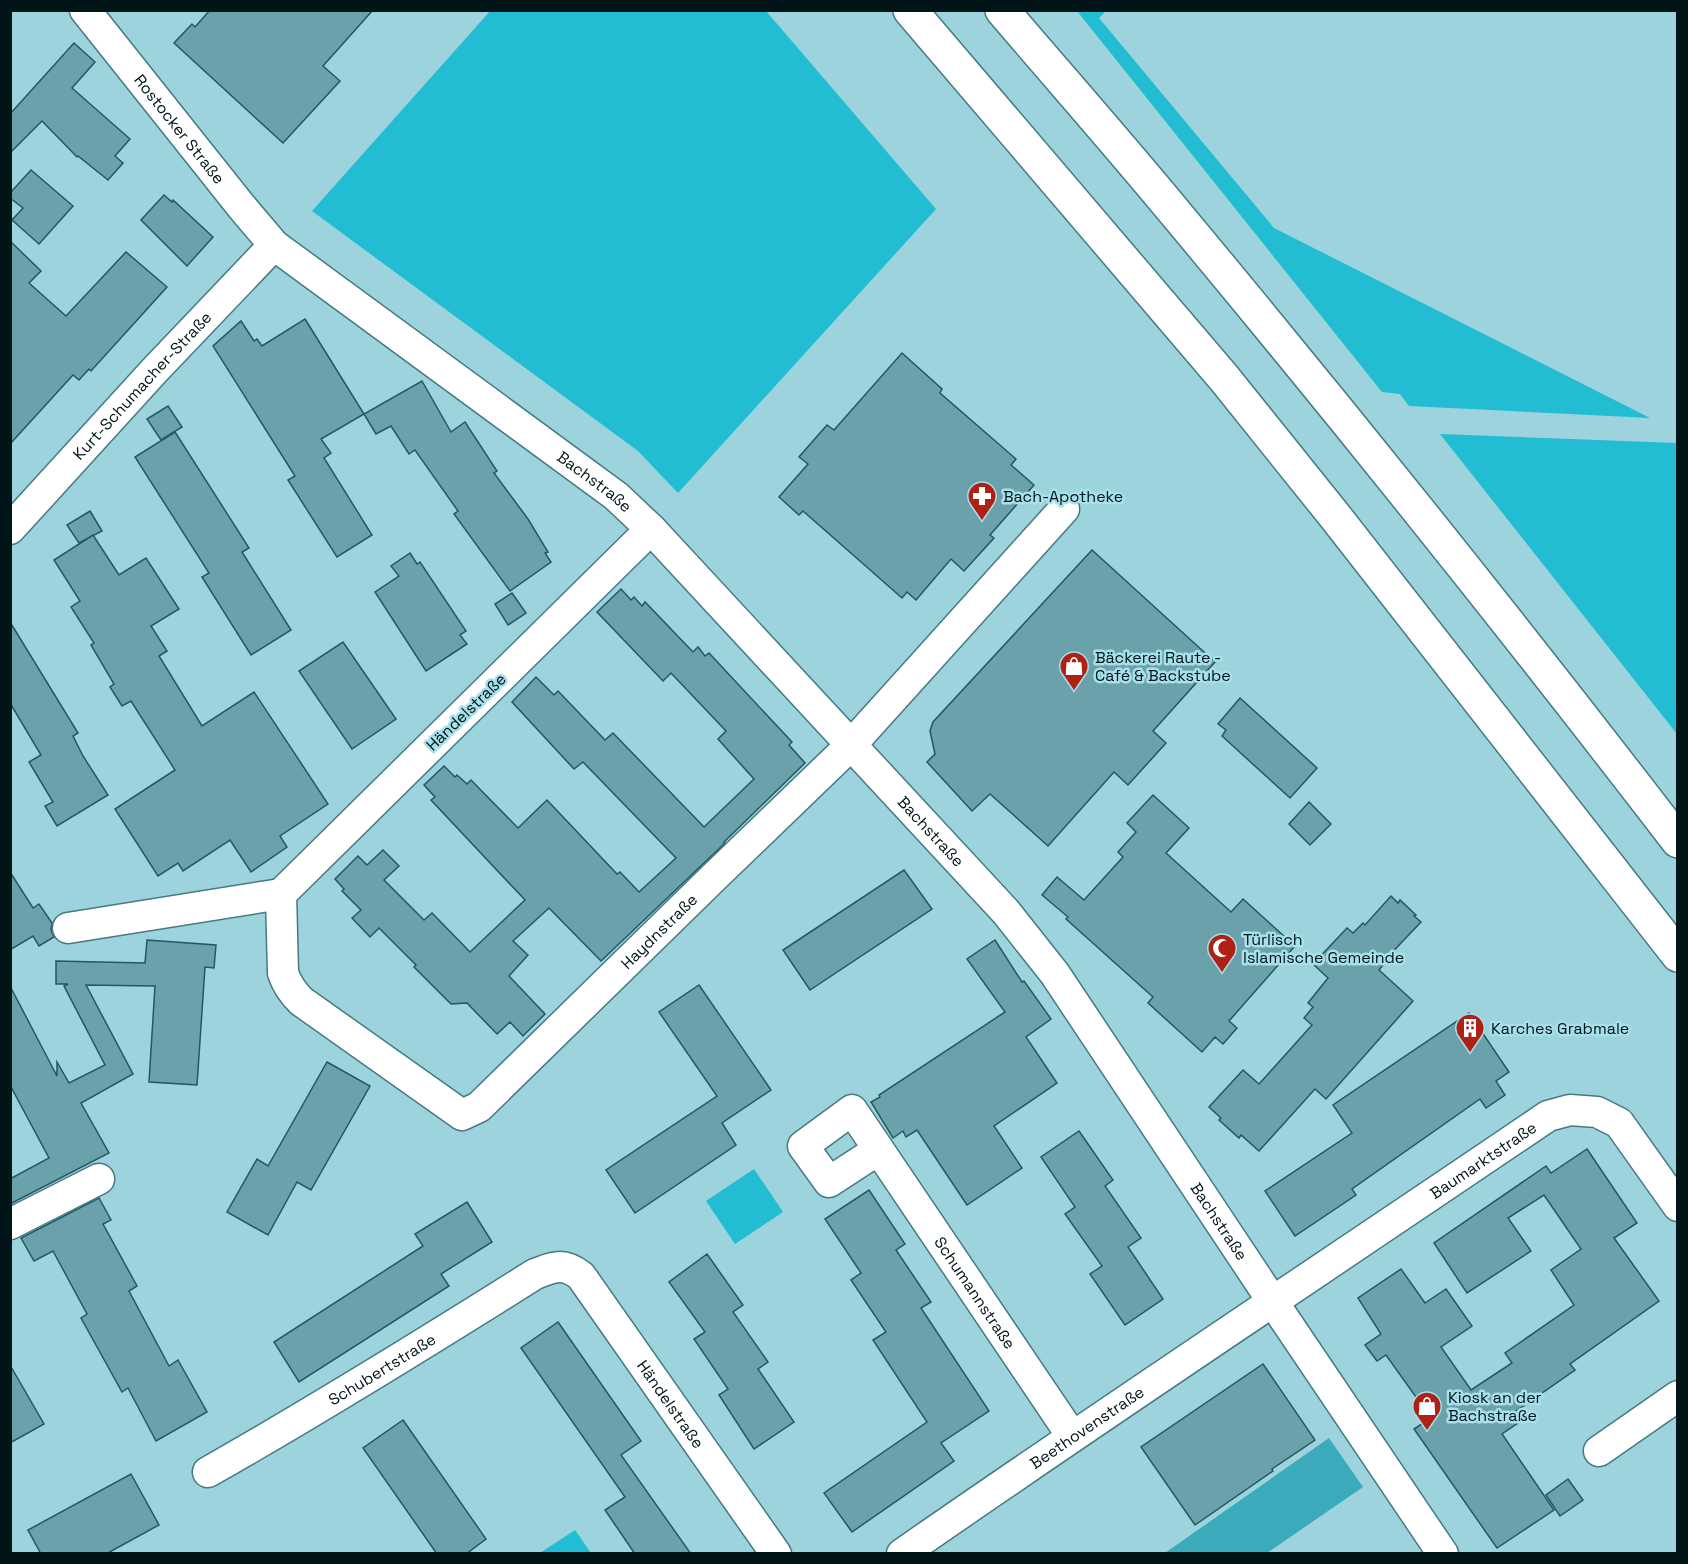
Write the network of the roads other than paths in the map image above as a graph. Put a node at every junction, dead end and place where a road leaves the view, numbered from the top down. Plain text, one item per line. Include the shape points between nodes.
1 (85, 10) edge
2 (910, 10) edge
3 (1002, 10) edge
4 (274, 244) junction
5 (1065, 509) dead end
6 (10, 529) edge
7 (651, 529) junction
8 (851, 745) junction
9 (1677, 841) edge
10 (281, 894) junction
11 (68, 928) dead end
12 (1677, 955) edge
13 (878, 1150) dead end
14 (99, 1179) dead end
15 (1677, 1206) edge
16 (10, 1224) edge
17 (557, 1266) joint
18 (1273, 1302) junction
19 (1677, 1396) edge
20 (1072, 1436) junction
21 (1599, 1451) dead end
22 (208, 1472) dead end
23 (776, 1554) edge
24 (902, 1554) edge
25 (1443, 1554) edge

1 - 4 street, Rostocker Straße
2 - 12 highway via 1224,378
3 - 9 highway via 1315,382 1548,671
4 - 6 street, Kurt-Schumacher-Straße
4 - 7 street, Bachstraße via 616,496
5 - 8 street, Haydnstraße
7 - 8 street, Bachstraße
7 - 10 street, Händelstraße
8 - 10 street, Haydnstraße via 479,1107 462,1115 293,994 283,973
8 - 18 street, Bachstraße via 1006,912 1055,974
10 - 11 street
13 - 20 street, Schumannstraße
14 - 16 street
15 - 18 street, Baumarktstraße via 1618,1123 1598,1112 1570,1110 1548,1116
17 - 22 street, Schubertstraße via 536,1274 389,1367
17 - 23 street, Händelstraße via 573,1269 581,1276
18 - 20 street, Beethovenstraße
18 - 25 street, Bachstraße
19 - 21 street
20 - 24 street, Beethovenstraße

